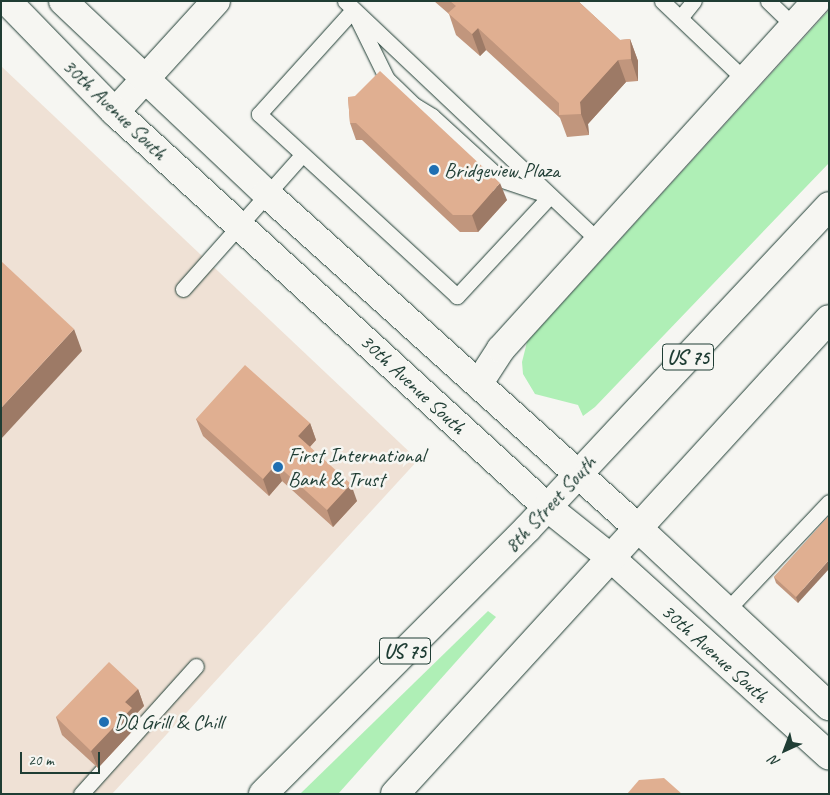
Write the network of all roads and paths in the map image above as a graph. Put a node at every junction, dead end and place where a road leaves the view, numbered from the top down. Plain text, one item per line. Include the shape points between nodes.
1 (7, 1) edge
2 (63, 1) edge
3 (216, 1) edge
4 (662, 1) edge
5 (694, 1) edge
6 (768, 1) edge
7 (817, 1) edge
8 (349, 6) edge
9 (680, 18) junction
10 (794, 26) junction
11 (144, 79) junction
12 (745, 80) junction
13 (115, 112) junction
14 (302, 155) junction
15 (266, 193) junction
16 (550, 196) junction
17 (829, 206) edge
18 (240, 225) junction
19 (598, 240) junction
20 (183, 289) dead end
21 (829, 319) edge
22 (479, 383) junction
23 (579, 473) junction
24 (829, 502) edge
25 (547, 508) junction
26 (639, 529) junction
27 (611, 558) junction
28 (726, 611) junction
29 (196, 666) dead end
30 (829, 706) edge
31 (829, 756) edge
32 (81, 794) edge
33 (263, 794) edge
34 (394, 794) edge

1 - 13 street, 30th Avenue South
2 - 11 street, 30th Avenue South
3 - 11 street
4 - 9 lane
5 - 9 lane
6 - 10 lane
7 - 10 street
8 - 14 lane via 259,114
8 - 16 lane
8 - 16 lane via 386,79 407,99 432,116 502,180
9 - 12 lane
10 - 12 street
11 - 13 street
11 - 15 street, 30th Avenue South
12 - 19 street
13 - 18 street, 30th Avenue South
14 - 15 lane
14 - 16 lane via 456,296
15 - 18 lane
15 - 22 street, 30th Avenue South
16 - 19 lane
17 - 23 street, 8th Street South / US 75
18 - 20 lane
18 - 25 street, 30th Avenue South
19 - 22 street via 501,349
21 - 26 street
22 - 23 street, 30th Avenue South
23 - 25 street, 8th Street South / US 75
23 - 26 street, 30th Avenue South
24 - 28 lane
25 - 27 street, 30th Avenue South
25 - 33 street, 8th Street South / US 75
26 - 27 street
26 - 28 street, 30th Avenue South
27 - 31 street, 30th Avenue South
27 - 34 street
28 - 30 street, 30th Avenue South
29 - 32 lane

